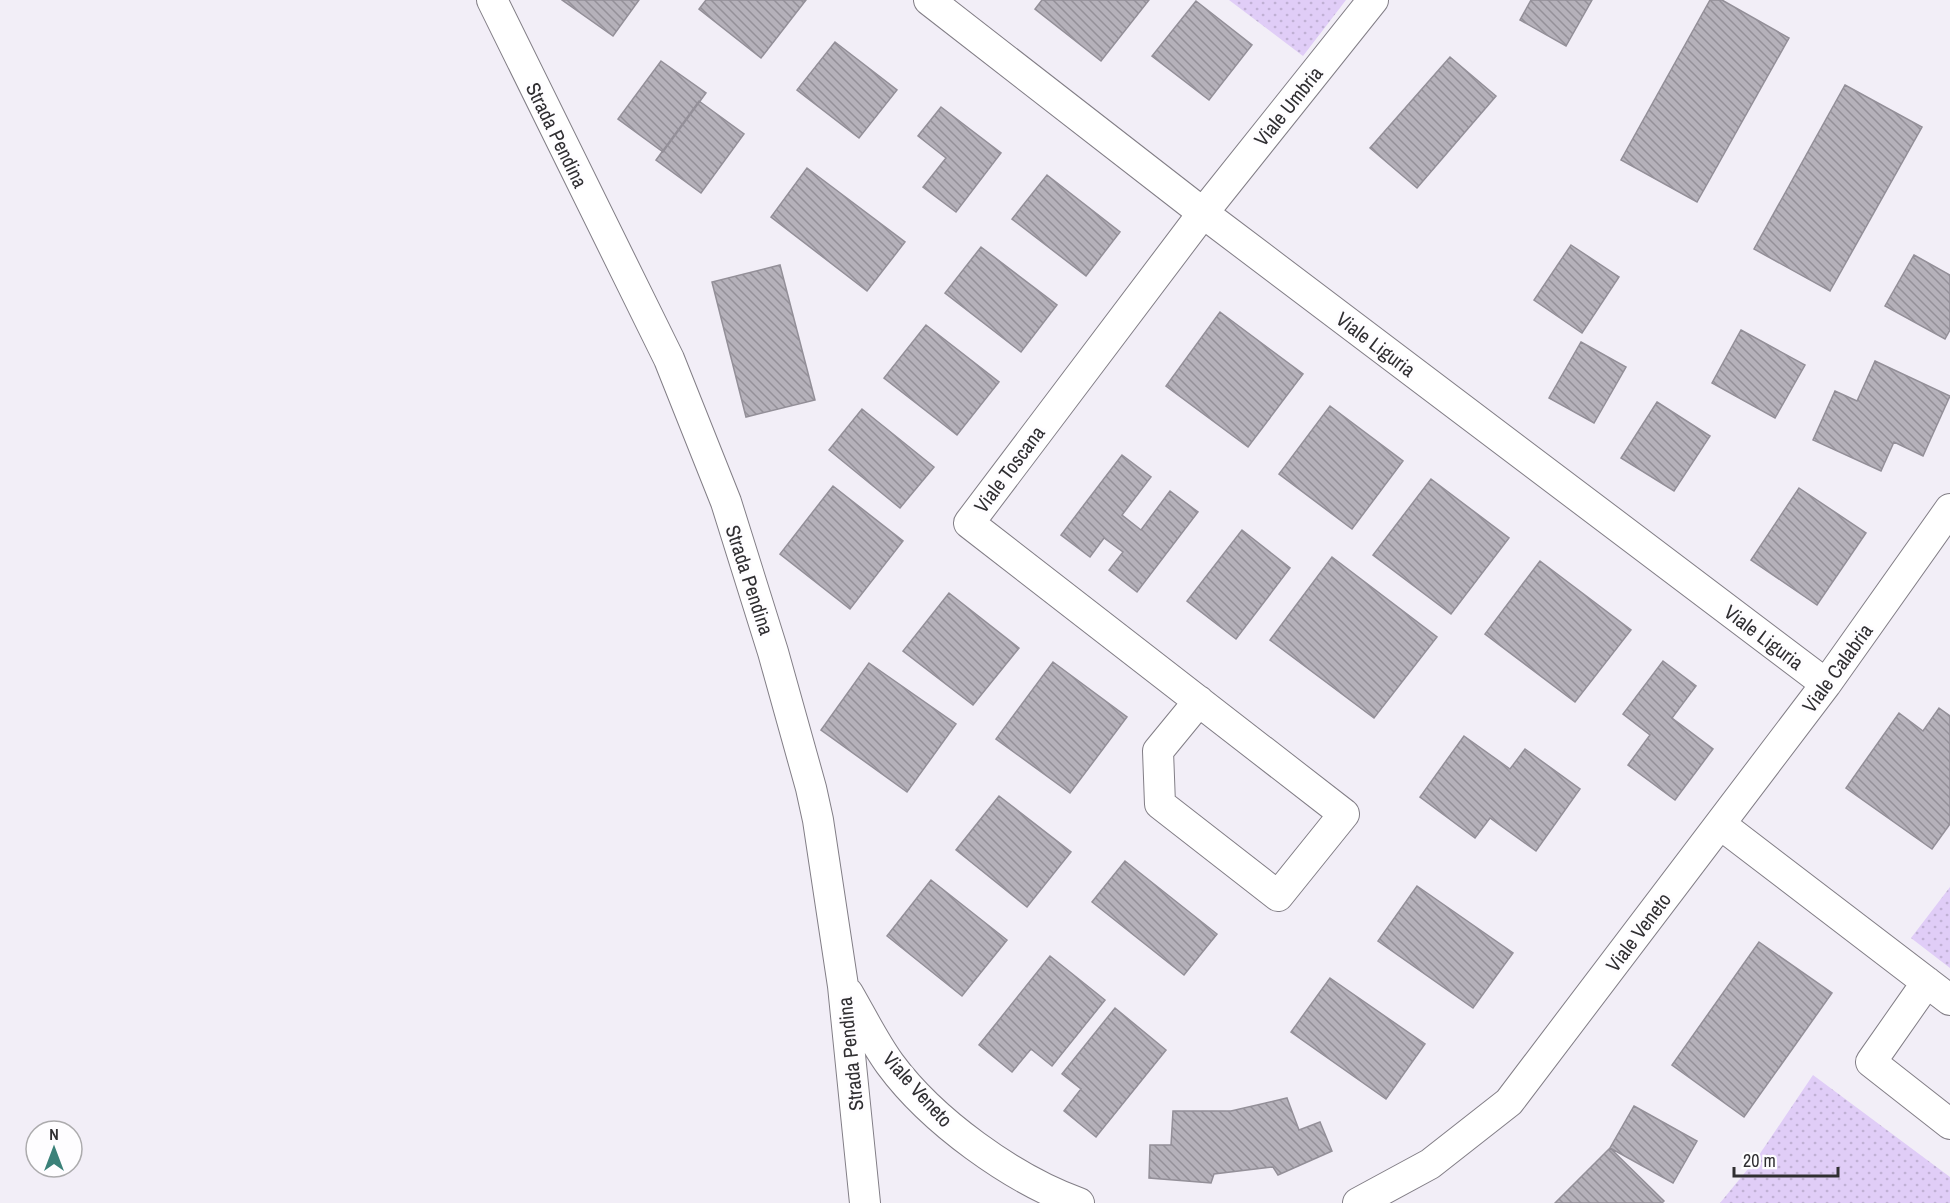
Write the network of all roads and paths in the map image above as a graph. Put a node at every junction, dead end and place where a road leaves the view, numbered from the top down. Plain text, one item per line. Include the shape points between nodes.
1 (492, 0) edge
2 (929, 0) edge
3 (1373, 0) edge
4 (1203, 213) junction
5 (1950, 509) edge
6 (1826, 684) junction
7 (1199, 701) junction
8 (1720, 824) junction
9 (1927, 982) junction
10 (843, 986) junction
11 (1950, 1000) edge
12 (1950, 1124) edge
13 (865, 1203) edge
14 (1079, 1203) edge
15 (1358, 1203) edge

1 - 10 street, Strada Pendina via 669,359 726,502 811,788
2 - 4 street, Viale Liguria
3 - 4 street, Viale Umbria
4 - 6 street, Viale Liguria
4 - 7 street, Viale Toscana via 969,523
5 - 6 street, Viale Calabria
6 - 8 street, Viale Calabria
7 - 7 street, Viale Toscana via 1158,751 1160,804 1278,896 1344,813
8 - 9 street
8 - 15 street, Viale Veneto via 1509,1102 1430,1164
9 - 11 street
9 - 12 street via 1871,1062
10 - 13 street, Strada Pendina
10 - 14 street, Viale Veneto via 891,1064 943,1122 1030,1183

